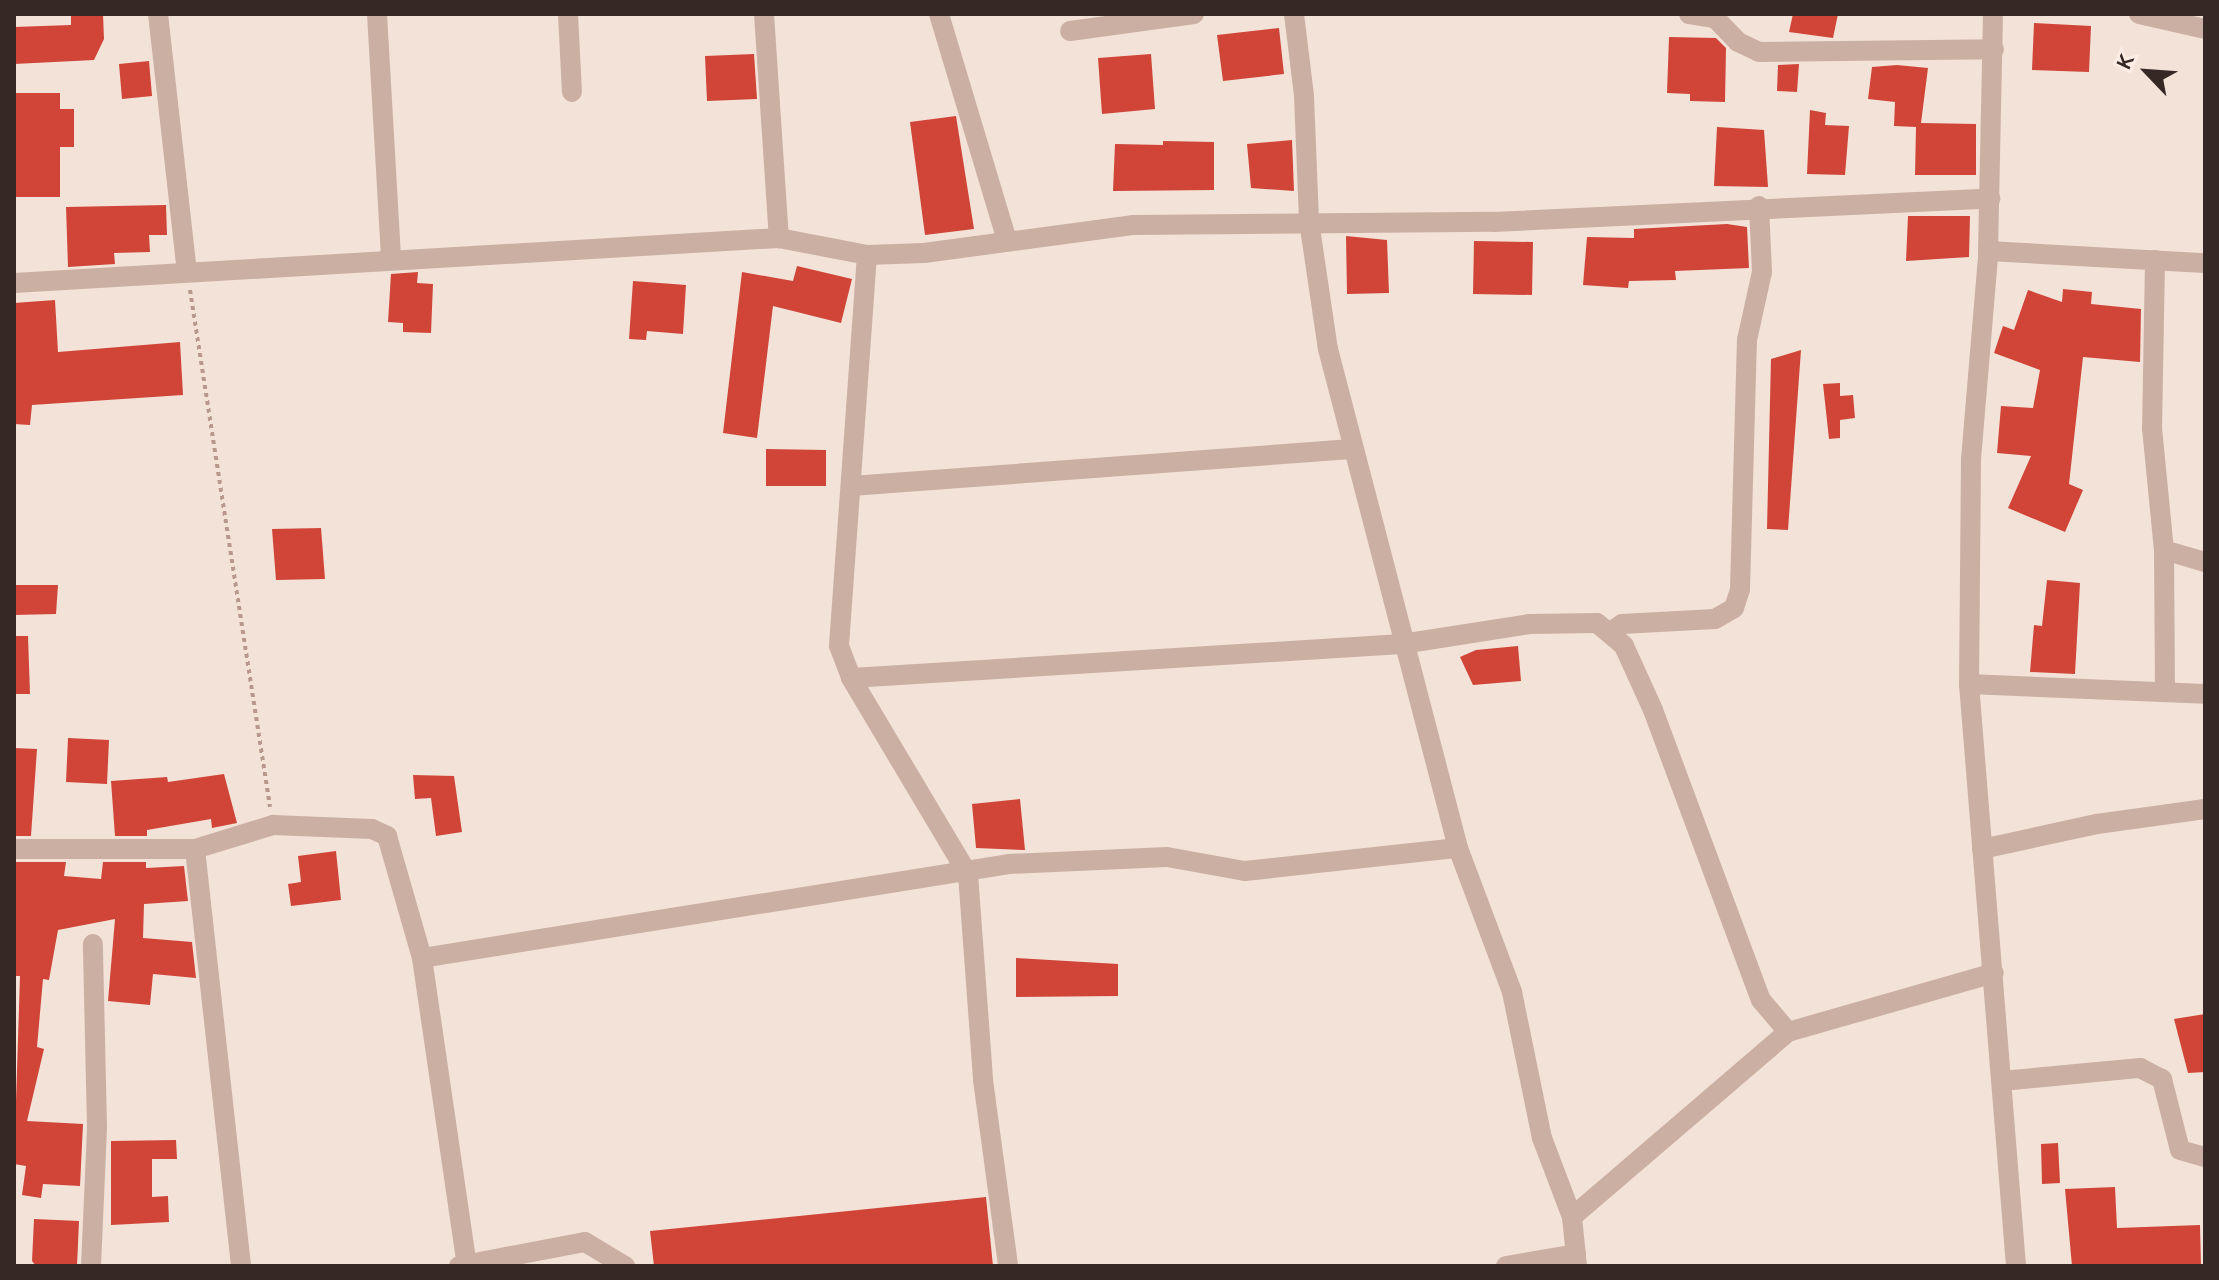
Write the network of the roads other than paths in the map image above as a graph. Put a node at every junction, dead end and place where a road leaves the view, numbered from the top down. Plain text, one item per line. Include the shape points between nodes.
1 (158, 14) edge
2 (377, 14) edge
3 (568, 14) edge
4 (764, 14) edge
5 (939, 14) edge
6 (1194, 14) edge
7 (1294, 14) edge
8 (1689, 14) edge
9 (1993, 14) edge
10 (2139, 14) edge
11 (2205, 29) edge
12 (1070, 31) dead end
13 (1994, 49) junction
14 (572, 92) dead end
15 (1990, 199) junction
16 (1759, 206) junction
17 (1309, 221) junction
18 (779, 238) junction
19 (1007, 240) junction
20 (1988, 251) junction
21 (867, 255) junction
22 (391, 258) junction
23 (2155, 260) junction
24 (2205, 263) edge
25 (187, 271) junction
26 (14, 283) edge
27 (1352, 449) junction
28 (851, 486) junction
29 (2164, 550) junction
30 (2205, 562) edge
31 (1612, 631) junction
32 (1402, 644) junction
33 (851, 678) junction
34 (1969, 684) junction
35 (2165, 692) junction
36 (2205, 694) edge
37 (2205, 809) edge
38 (1458, 848) junction
39 (14, 849) edge
40 (195, 849) junction
41 (1982, 849) junction
42 (968, 874) junction
43 (93, 944) dead end
44 (422, 958) junction
45 (1994, 973) junction
46 (1788, 1032) junction
47 (2002, 1081) junction
48 (2205, 1157) edge
49 (1572, 1217) junction
50 (1577, 1260) edge
51 (463, 1265) edge
52 (91, 1266) edge
53 (241, 1266) edge
54 (625, 1266) edge
55 (1008, 1266) edge
56 (1506, 1266) edge
57 (2016, 1266) edge

1 - 25 street
2 - 22 street
3 - 14 street
4 - 18 street
5 - 19 street
6 - 12 street
7 - 17 street via 1304,96
8 - 13 street via 1715,18 1738,42 1759,52
9 - 13 street
10 - 11 street
13 - 15 street
15 - 16 street
15 - 20 street
16 - 17 street via 1494,222
16 - 31 street via 1762,272 1747,340 1740,589 1734,608 1715,619 1622,624
17 - 19 street via 1134,225
17 - 27 street via 1328,349
18 - 21 street
18 - 22 street
19 - 21 street via 924,253
20 - 23 street
20 - 34 street via 1971,460
21 - 28 street
22 - 25 street
23 - 24 street
23 - 29 street via 2152,428
25 - 26 street
27 - 28 street
27 - 32 street
28 - 33 street via 839,646
29 - 30 street
29 - 35 street
31 - 32 street via 1597,623 1529,624
31 - 46 street via 1653,710 1761,1000
32 - 33 street
32 - 38 street
33 - 42 street
34 - 35 street
34 - 41 street
35 - 36 street
37 - 41 street via 2097,824
38 - 42 street via 1245,871 1167,857 1009,864
38 - 49 street via 1512,992 1542,1138
39 - 40 street
40 - 44 street via 273,825 372,829 387,836
40 - 53 street
41 - 45 street
42 - 44 street
42 - 55 street via 983,1080
43 - 52 street via 97,1127
44 - 51 street
45 - 46 street
45 - 47 street
46 - 49 street
47 - 48 street via 2140,1068 2162,1079 2180,1150
47 - 57 street
49 - 50 street
50 - 56 street
51 - 54 street via 585,1242

